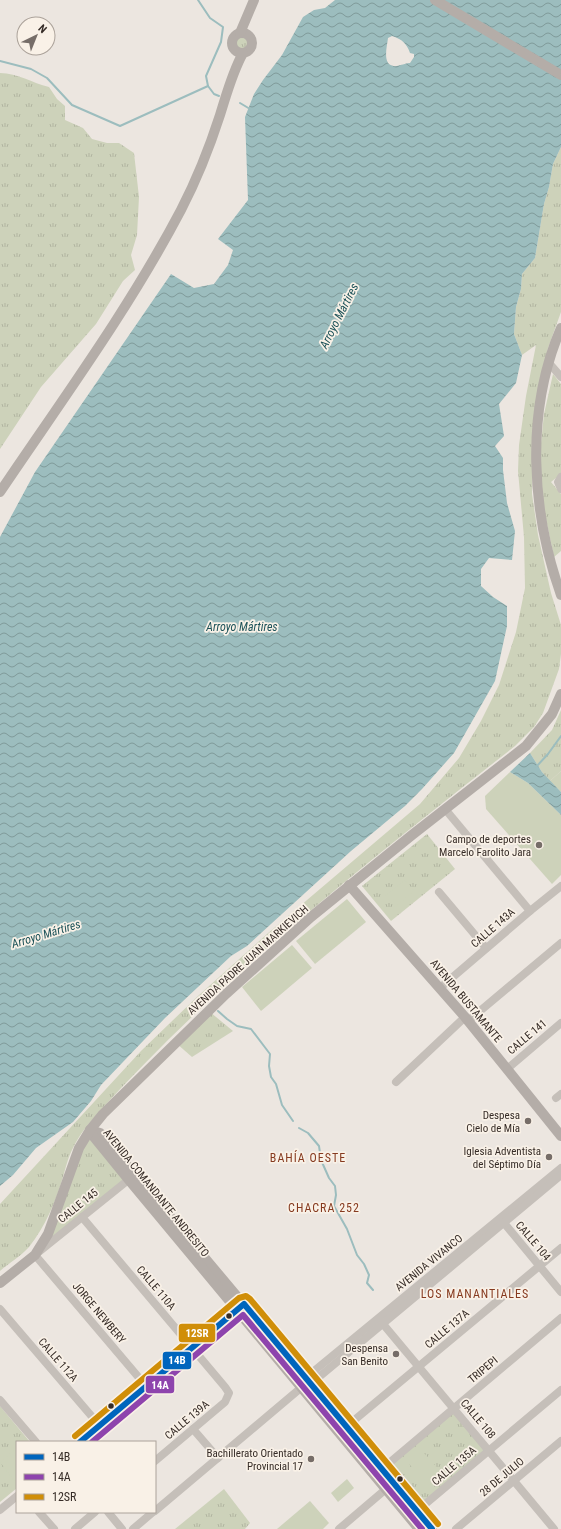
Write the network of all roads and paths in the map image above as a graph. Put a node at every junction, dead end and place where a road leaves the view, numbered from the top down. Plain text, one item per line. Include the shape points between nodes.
1 (435, 0) edge
2 (253, 5) edge
3 (244, 34) junction
4 (239, 52) junction
5 (561, 75) edge
6 (561, 328) edge
7 (549, 363) junction
8 (561, 377) edge
9 (0, 492) edge
10 (559, 580) edge
11 (561, 595) edge
12 (561, 694) edge
13 (445, 809) junction
14 (349, 885) junction
15 (561, 886) edge
16 (439, 892) dead end
17 (530, 911) junction
18 (561, 944) edge
19 (486, 948) junction
20 (440, 988) junction
21 (467, 1019) junction
22 (561, 1023) edge
23 (507, 1068) junction
24 (396, 1082) dead end
25 (90, 1130) junction
26 (561, 1136) edge
27 (561, 1168) edge
28 (561, 1175) edge
29 (132, 1177) junction
30 (82, 1217) junction
31 (504, 1223) junction
32 (561, 1248) edge
33 (35, 1255) junction
34 (539, 1266) junction
35 (0, 1283) edge
36 (561, 1292) edge
37 (240, 1307) junction
38 (0, 1308) edge
39 (561, 1318) edge
40 (383, 1324) junction
41 (192, 1348) junction
42 (419, 1366) junction
43 (308, 1382) junction
44 (146, 1386) junction
45 (561, 1390) edge
46 (229, 1393) joint
47 (0, 1400) edge
48 (454, 1408) junction
49 (100, 1426) junction
50 (346, 1427) junction
51 (194, 1429) junction
52 (35, 1441) edge
53 (81, 1441) edge
54 (561, 1441) edge
55 (490, 1450) junction
56 (218, 1458) junction
57 (156, 1460) edge
58 (382, 1469) junction
59 (515, 1480) junction
60 (386, 1490) junction
61 (16, 1497) edge
62 (156, 1509) edge
63 (0, 1510) edge
64 (417, 1511) junction
65 (40, 1513) edge
66 (94, 1513) edge
67 (109, 1513) edge
68 (152, 1513) edge
69 (54, 1529) edge
70 (75, 1529) edge
71 (122, 1529) edge
72 (133, 1529) edge
73 (339, 1529) edge
74 (418, 1529) edge
75 (432, 1529) edge
76 (456, 1529) edge
77 (554, 1529) edge

1 - 5 main road
2 - 3 main road
3 - 4 main road via 233,39 232,45
3 - 4 main road via 252,40 252,46 249,51
4 - 9 main road via 220,117 182,208 122,311
6 - 7 main road
7 - 8 street
7 - 10 main road via 538,419 537,464 544,535
10 - 11 main road
12 - 13 main road, AVENIDA PADRE JUAN MARKIEVICH via 552,714 526,746
13 - 14 main road, AVENIDA PADRE JUAN MARKIEVICH
13 - 17 street
14 - 20 main road, AVENIDA BUSTAMANTE
14 - 25 main road, AVENIDA PADRE JUAN MARKIEVICH via 226,994 103,1114
15 - 17 street, CALLE 143A
16 - 19 street
17 - 19 street, CALLE 143A
18 - 21 street
19 - 20 street, CALLE 143A
20 - 21 main road, AVENIDA BUSTAMANTE
21 - 23 main road, AVENIDA BUSTAMANTE
21 - 24 street
22 - 23 street, CALLE 141
23 - 26 main road, AVENIDA BUSTAMANTE
25 - 29 main road, AVENIDA COMANDANTE ANDRESITO via 94,1138
25 - 33 main road, AVENIDA PADRE JUAN MARKIEVICH via 79,1148 48,1234
27 - 43 street, AVENIDA VIVANCO via 314,1371
28 - 31 street, AVENIDA VIVANCO
29 - 30 street, CALLE 145
29 - 37 main road, AVENIDA COMANDANTE ANDRESITO
30 - 33 street, CALLE 145
30 - 41 street, CALLE 110A
31 - 34 street, CALLE 104
31 - 40 street, AVENIDA VIVANCO
32 - 34 street, CALLE 137A
33 - 35 main road, AVENIDA PADRE JUAN MARKIEVICH
33 - 44 street, JORGE NEWBERY
34 - 36 street, CALLE 104
34 - 42 street, CALLE 137A
37 - 41 street
37 - 43 main road, AVENIDA COMANDANTE ANDRESITO
38 - 49 street, CALLE 112A
39 - 48 street, TRIPEPI
40 - 42 street, CALLE 108
40 - 43 street, AVENIDA VIVANCO via 319,1377
41 - 44 street
41 - 46 street, CALLE 110A
42 - 48 street, CALLE 108
42 - 50 street, CALLE 137A
43 - 50 main road, AVENIDA COMANDANTE ANDRESITO
43 - 56 street, AVENIDA VIVANCO
43 - 60 main road, AVENIDA COMANDANTE ANDRESITO
44 - 49 street
45 - 55 street, CALLE 135A
46 - 51 street, CALLE 139A via 224,1402
47 - 52 street
48 - 55 street, CALLE 108
48 - 58 street, TRIPEPI
49 - 53 street
50 - 58 main road, AVENIDA COMANDANTE ANDRESITO
51 - 56 street
51 - 57 street, CALLE 139A
54 - 59 street, 28 DE JULIO
55 - 59 street, CALLE 108
55 - 64 street, CALLE 135A
56 - 62 street, AVENIDA VIVANCO
58 - 64 main road, AVENIDA COMANDANTE ANDRESITO
59 - 76 street, 28 DE JULIO
59 - 77 street, CALLE 108
60 - 73 street
60 - 74 main road, AVENIDA COMANDANTE ANDRESITO
61 - 63 street
64 - 75 main road, AVENIDA COMANDANTE ANDRESITO
65 - 69 street
66 - 70 street
67 - 71 street
68 - 72 street, AVENIDA VIVANCO

